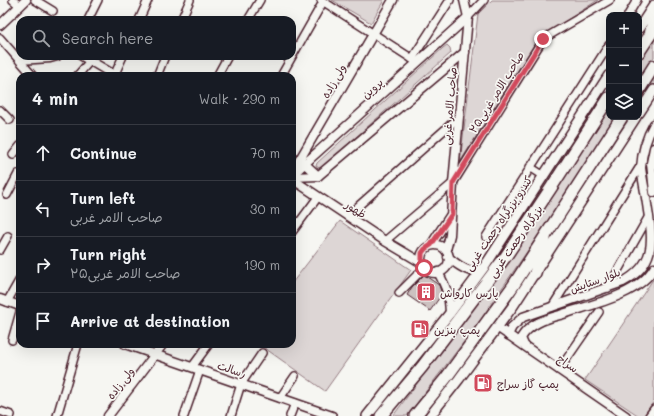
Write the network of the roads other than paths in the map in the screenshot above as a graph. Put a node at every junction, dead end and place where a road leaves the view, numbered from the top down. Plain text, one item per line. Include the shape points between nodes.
1 (13, 0) edge
2 (35, 0) edge
3 (98, 0) edge
4 (148, 0) edge
5 (190, 0) edge
6 (260, 0) edge
7 (393, 0) edge
8 (450, 0) edge
9 (464, 0) edge
10 (484, 0) edge
11 (610, 0) edge
12 (638, 0) edge
13 (322, 1) edge
14 (23, 3) edge
15 (654, 5) edge
16 (53, 11) dead end
17 (630, 12) edge
18 (90, 16) edge
19 (141, 16) edge
20 (183, 16) edge
21 (250, 16) edge
22 (654, 16) edge
23 (468, 17) junction
24 (642, 23) edge
25 (0, 25) edge
26 (652, 32) edge
27 (373, 34) junction
28 (0, 38) edge
29 (606, 48) edge
30 (642, 48) edge
31 (296, 49) edge
32 (465, 52) junction
33 (16, 56) edge
34 (20, 60) edge
35 (121, 60) edge
36 (163, 60) edge
37 (226, 60) edge
38 (290, 60) edge
39 (90, 61) joint
40 (415, 61) junction
41 (654, 66) edge
42 (30, 72) edge
43 (80, 72) edge
44 (108, 72) edge
45 (117, 72) edge
46 (159, 72) edge
47 (219, 72) edge
48 (283, 72) edge
49 (606, 80) edge
50 (642, 85) edge
51 (654, 90) edge
52 (606, 103) edge
53 (642, 108) edge
54 (0, 110) edge
55 (459, 117) junction
56 (10, 120) dead end
57 (620, 120) edge
58 (634, 120) edge
59 (654, 124) edge
60 (651, 137) edge
61 (654, 150) edge
62 (16, 151) edge
63 (13, 154) dead end
64 (305, 164) junction
65 (641, 165) junction
66 (530, 167) junction
67 (296, 169) edge
68 (296, 172) edge
69 (296, 176) edge
70 (318, 176) junction
71 (544, 176) junction
72 (16, 178) edge
73 (296, 179) edge
74 (453, 183) junction
75 (654, 192) edge
76 (7, 195) dead end
77 (318, 197) junction
78 (452, 214) junction
79 (348, 216) junction
80 (649, 216) junction
81 (296, 227) edge
82 (8, 236) dead end
83 (486, 237) dead end
84 (545, 238) junction
85 (385, 241) junction
86 (428, 247) junction
87 (0, 250) edge
88 (447, 254) junction
89 (409, 255) junction
90 (423, 266) junction
91 (485, 266) junction
92 (654, 268) edge
93 (438, 272) junction
94 (535, 273) junction
95 (16, 284) edge
96 (608, 288) junction
97 (399, 292) dead end
98 (4, 300) edge
99 (16, 304) edge
100 (513, 306) junction
101 (552, 307) junction
102 (539, 311) junction
103 (599, 312) dead end
104 (450, 313) junction
105 (523, 317) junction
106 (542, 320) junction
107 (16, 326) edge
108 (497, 328) junction
109 (508, 335) junction
110 (12, 340) dead end
111 (524, 345) junction
112 (77, 348) edge
113 (136, 348) edge
114 (160, 348) edge
115 (206, 348) edge
116 (262, 353) dead end
117 (155, 355) junction
118 (192, 367) junction
119 (200, 370) junction
120 (559, 370) junction
121 (295, 376) dead end
122 (241, 384) junction
123 (280, 398) junction
124 (396, 399) junction
125 (295, 403) junction
126 (654, 409) edge
127 (0, 411) edge
128 (11, 415) dead end
129 (416, 415) edge
130 (57, 416) edge
131 (108, 416) edge
132 (184, 416) edge
133 (231, 416) edge
134 (290, 416) edge
135 (332, 416) edge
136 (367, 416) edge
137 (382, 416) edge
138 (386, 416) edge
139 (430, 416) edge
140 (626, 416) edge
141 (650, 416) edge

1 - 14 street
2 - 16 street
3 - 18 street
4 - 19 street
5 - 20 street
6 - 21 street
7 - 27 street, ولی زاده
8 - 40 street
9 - 23 street, صاحب الامر غربی
10 - 23 street
11 - 74 street, صاحب الامر غربی۲۵ via 543,39
12 - 17 street
13 - 27 street
13 - 31 street
14 - 25 street
15 - 24 main road
22 - 26 main road
23 - 32 street, صاحب الامر غربی
23 - 40 street, پروین
26 - 30 main road
27 - 40 street
27 - 67 street, ولی زاده
28 - 33 street
29 - 66 street
32 - 55 street, صاحب الامر غربی
32 - 70 street
34 - 42 street
35 - 45 street
36 - 46 street
37 - 47 street
38 - 48 street
39 - 43 street
39 - 44 street
40 - 64 street, پروین
41 - 50 main road
49 - 71 main road, کندرو بزرگراه رحمت غربی
51 - 53 main road
52 - 124 main road, بزرگراه رحمت غربی via 506,256
54 - 56 street
55 - 74 street, صاحب الامر غربی
55 - 79 street
57 - 84 main road, بزرگراه رحمت غربی
58 - 94 main road
59 - 60 street, بلوار ستایش
60 - 65 street, بلوار ستایش via 644,148
61 - 75 street via 651,163
62 - 63 street
64 - 68 street, پروین
64 - 70 street
65 - 80 street, بلوار ستایش
65 - 101 street
66 - 71 street
66 - 83 street
69 - 70 street
71 - 91 main road, کندرو بزرگراه رحمت غربی
72 - 76 street
73 - 77 street, ظهور
74 - 78 street, صاحب الامر غربی
74 - 85 street, صاحب الامر غربی۲۵
77 - 79 street, ظهور
77 - 81 street
78 - 86 street
78 - 88 street, صاحب الامر غربی
79 - 85 street, ظهور
80 - 96 street
80 - 96 street, بلوار ستایش via 653,236 646,263 628,280
82 - 87 street
84 - 94 main road
84 - 129 main road, بزرگراه رحمت غربی via 504,299
85 - 89 street, ظهور
86 - 88 street via 439,246
86 - 89 street
86 - 90 street via 422,253
88 - 91 street via 456,264 467,270 475,271
88 - 93 street via 446,267
89 - 90 street, ظهور
90 - 93 street via 433,273
90 - 97 street
91 - 104 main road, کندرو بزرگراه رحمت غربی
92 - 106 street, بلوار ستایش via 643,282 632,289
93 - 104 street via 449,297
94 - 100 main road
95 - 98 street
96 - 101 street, بلوار ستایش
98 - 99 street
100 - 105 street via 511,312 514,316
100 - 108 main road
101 - 102 street, بلوار ستایش
102 - 105 street, بلوار ستایش
102 - 106 street
103 - 120 street
104 - 136 main road, کندرو بزرگراه رحمت غربی
105 - 109 street, بلوار ستایش via 512,327
106 - 111 street, بلوار ستایش via 525,331 521,338
107 - 110 street
108 - 109 street, سراج
108 - 139 main road
109 - 111 street, سراج
111 - 120 street, سراج
112 - 130 street
113 - 117 street, رسالت
114 - 117 street, ولی زاده
115 - 118 street
116 - 122 street
117 - 118 street, رسالت
117 - 131 street, ولی زاده
118 - 119 street, رسالت
119 - 122 street, رسالت
119 - 132 street
120 - 140 street, سراج
121 - 123 street
122 - 123 street, رسالت
122 - 133 street
123 - 125 street, رسالت
124 - 137 main road, بزرگراه رحمت غربی
124 - 138 main road
125 - 134 street
125 - 135 street, رسالت
126 - 141 street
127 - 128 street

